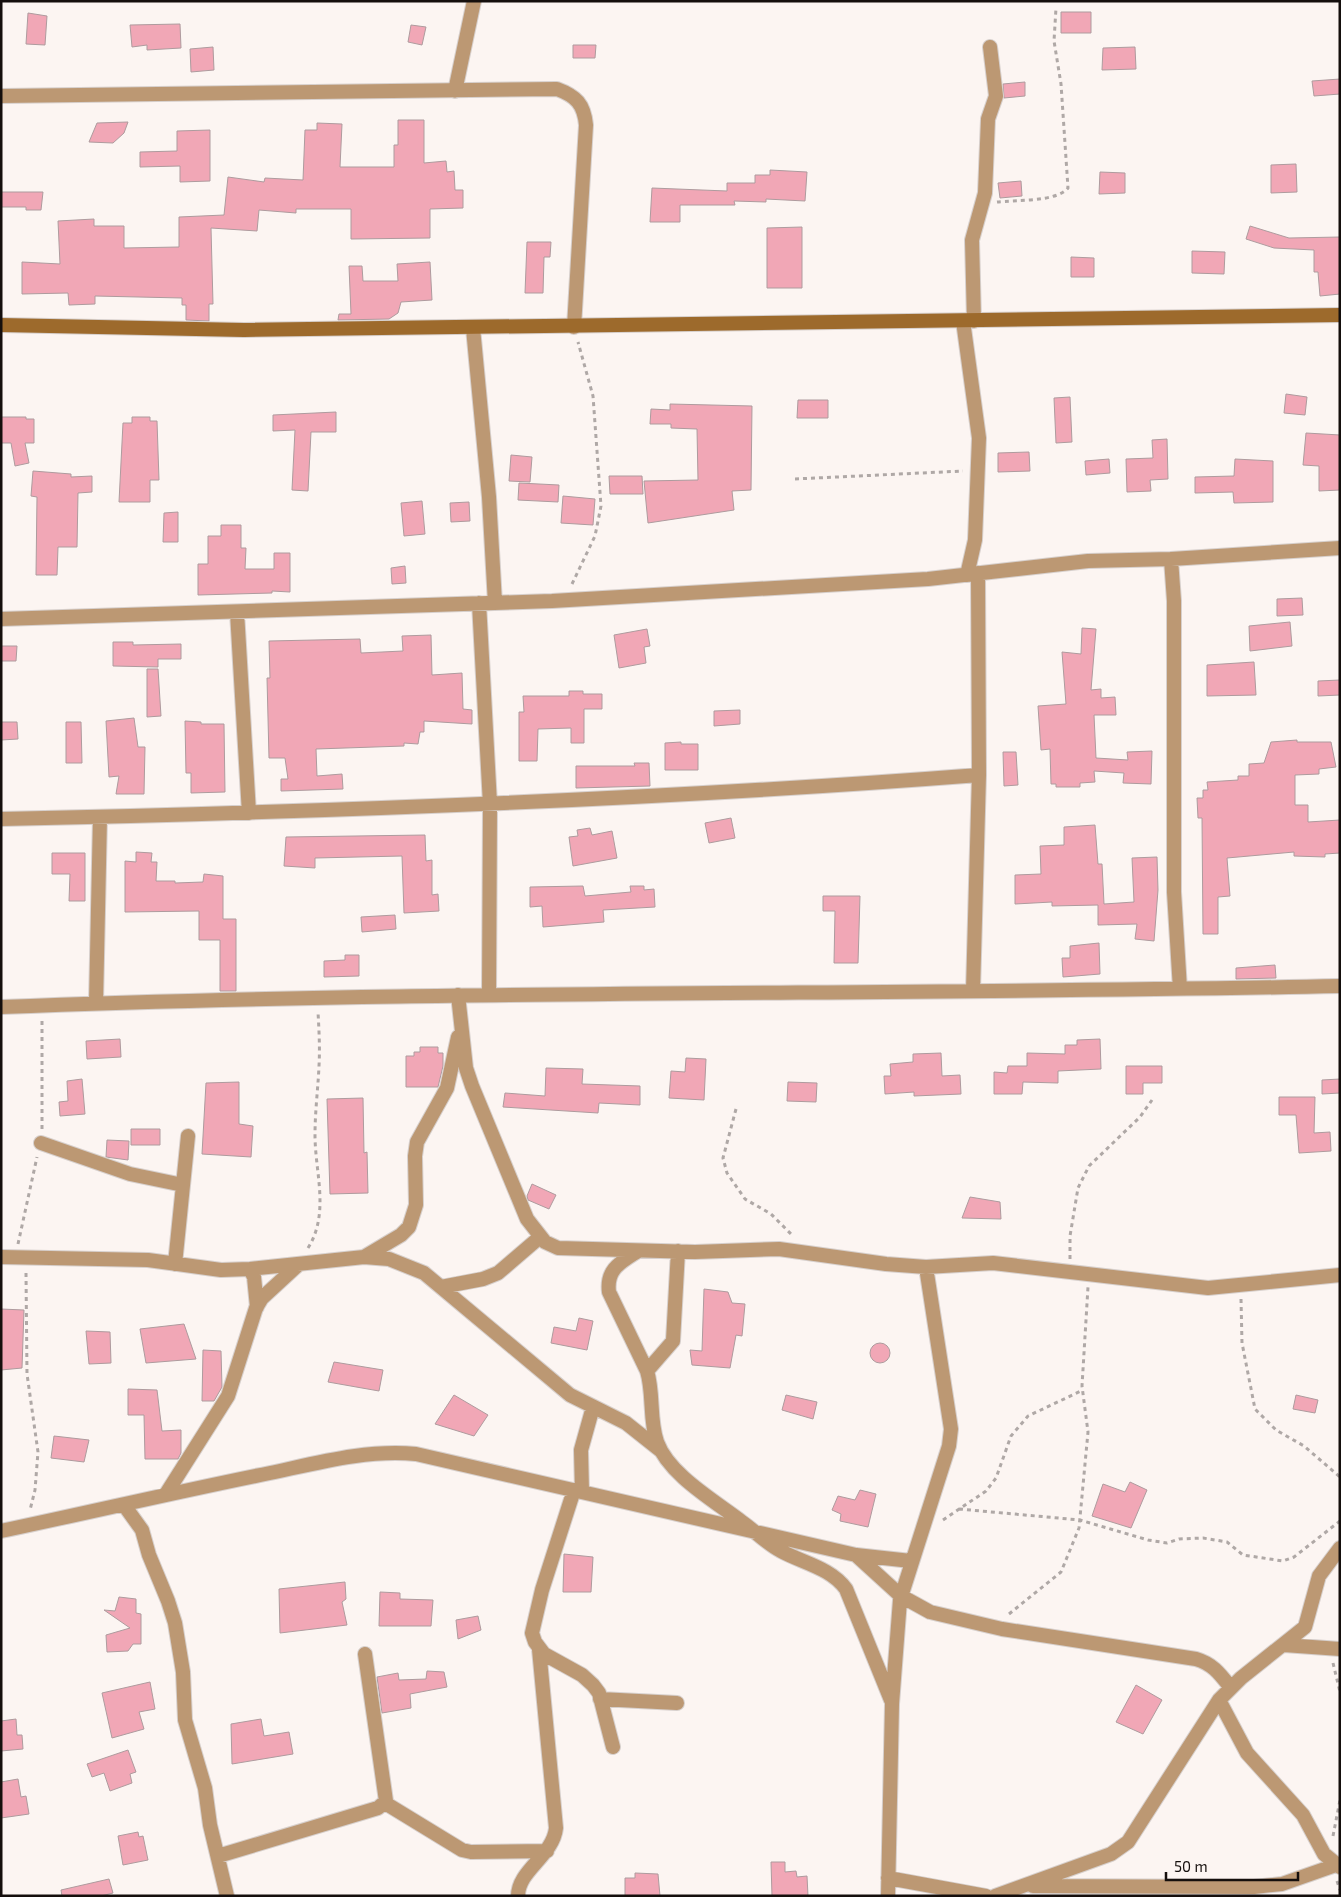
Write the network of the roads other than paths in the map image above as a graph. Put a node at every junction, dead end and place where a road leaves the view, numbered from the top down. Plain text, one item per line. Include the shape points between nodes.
1 (474, 1) edge
2 (990, 47) dead end
3 (454, 90) junction
4 (1, 96) edge
5 (1340, 315) edge
6 (968, 321) junction
7 (1, 325) edge
8 (574, 327) junction
9 (474, 328) junction
10 (1340, 548) edge
11 (1171, 559) junction
12 (972, 574) junction
13 (494, 602) junction
14 (479, 603) junction
15 (237, 612) junction
16 (1, 619) edge
17 (979, 775) junction
18 (490, 804) junction
19 (249, 814) junction
20 (100, 817) junction
21 (1, 819) edge
22 (1340, 986) edge
23 (1180, 989) junction
24 (973, 991) junction
25 (458, 995) junction
26 (489, 995) junction
27 (96, 1003) junction
28 (1, 1006) edge
29 (461, 1026) junction
30 (188, 1136) dead end
31 (41, 1143) dead end
32 (183, 1184) junction
33 (540, 1237) junction
34 (639, 1251) junction
35 (678, 1251) junction
36 (1, 1257) edge
37 (364, 1257) junction
38 (175, 1264) junction
39 (294, 1264) junction
40 (926, 1266) junction
41 (250, 1269) junction
42 (1340, 1275) edge
43 (441, 1287) junction
44 (256, 1307) junction
45 (647, 1371) junction
46 (594, 1407) junction
47 (660, 1450) junction
48 (578, 1491) junction
49 (166, 1494) junction
50 (124, 1505) junction
51 (1, 1531) edge
52 (755, 1532) junction
53 (1340, 1548) edge
54 (856, 1555) junction
55 (911, 1561) junction
56 (901, 1596) junction
57 (1284, 1645) junction
58 (539, 1649) junction
59 (1333, 1649) edge
60 (365, 1654) dead end
61 (1230, 1688) junction
62 (600, 1699) junction
63 (1219, 1700) junction
64 (677, 1703) dead end
65 (892, 1704) junction
66 (613, 1746) dead end
67 (385, 1803) junction
68 (548, 1851) junction
69 (218, 1856) junction
70 (1335, 1863) edge
71 (888, 1878) junction
72 (1023, 1886) junction
73 (227, 1896) edge
74 (518, 1896) edge
75 (888, 1896) edge
76 (986, 1896) edge
77 (995, 1896) edge

1 - 3 street
2 - 6 street via 996,90 988,119 985,193 972,240
3 - 4 street
3 - 8 street via 557,89 580,102 586,125
5 - 6 main road
6 - 8 main road
6 - 12 street via 979,438
7 - 9 main road via 244,330
8 - 9 main road
9 - 13 street via 489,497
10 - 11 street
11 - 12 street via 1088,561
11 - 23 street via 1174,601 1174,892
12 - 13 street via 918,580
12 - 17 street
13 - 14 street
14 - 15 street
14 - 18 street
15 - 16 street
15 - 19 street
17 - 18 street via 793,789
17 - 24 street
18 - 19 street
18 - 26 street
19 - 20 street
20 - 21 street
20 - 27 street
22 - 23 street
23 - 24 street
24 - 26 street
25 - 26 street
25 - 27 street
25 - 29 street
27 - 28 street
29 - 33 street via 466,1068 472,1086 518,1200
29 - 37 street via 447,1088 417,1142 416,1204 409,1227
30 - 32 street
31 - 32 street via 130,1174
32 - 38 street
33 - 34 street via 552,1246 566,1250
33 - 43 street via 498,1272 483,1279
34 - 35 street
34 - 45 street via 615,1266 608,1292
35 - 40 street via 779,1249 886,1264
35 - 45 street via 673,1342
36 - 38 street via 148,1260
37 - 39 street
37 - 43 street via 389,1259 406,1265 424,1273
38 - 41 street via 221,1270
39 - 41 street
39 - 44 street
40 - 42 street via 993,1263 1208,1288
40 - 55 street via 950,1429 949,1446
41 - 44 street via 254,1277
43 - 46 street via 570,1395
44 - 49 street via 228,1396
45 - 47 street via 654,1432
46 - 47 street via 626,1423
46 - 48 street via 581,1450
47 - 52 street via 682,1475
48 - 49 street via 397,1452 367,1454
48 - 52 street
48 - 58 street via 533,1621 532,1633
49 - 50 street
50 - 51 street
50 - 69 street via 142,1530 175,1623 183,1672 185,1720 205,1788
52 - 54 street
52 - 65 street via 780,1551 831,1574 841,1582
53 - 57 street via 1319,1576 1305,1627
54 - 55 street
54 - 56 street
55 - 56 street
56 - 61 street via 930,1612 997,1628 1205,1662
56 - 65 street
57 - 59 street
57 - 61 street
58 - 62 street via 588,1680
58 - 68 street via 556,1828
60 - 67 street via 387,1797
61 - 63 street
62 - 64 street
62 - 66 street
63 - 70 street via 1247,1753 1303,1815
63 - 72 street via 1128,1842 1111,1854
65 - 71 street
67 - 68 street via 462,1850
67 - 69 street via 378,1808
68 - 74 street via 527,1874 518,1889
69 - 73 street
70 - 72 street via 1282,1884 1254,1887
71 - 75 street
71 - 76 street
72 - 77 street

